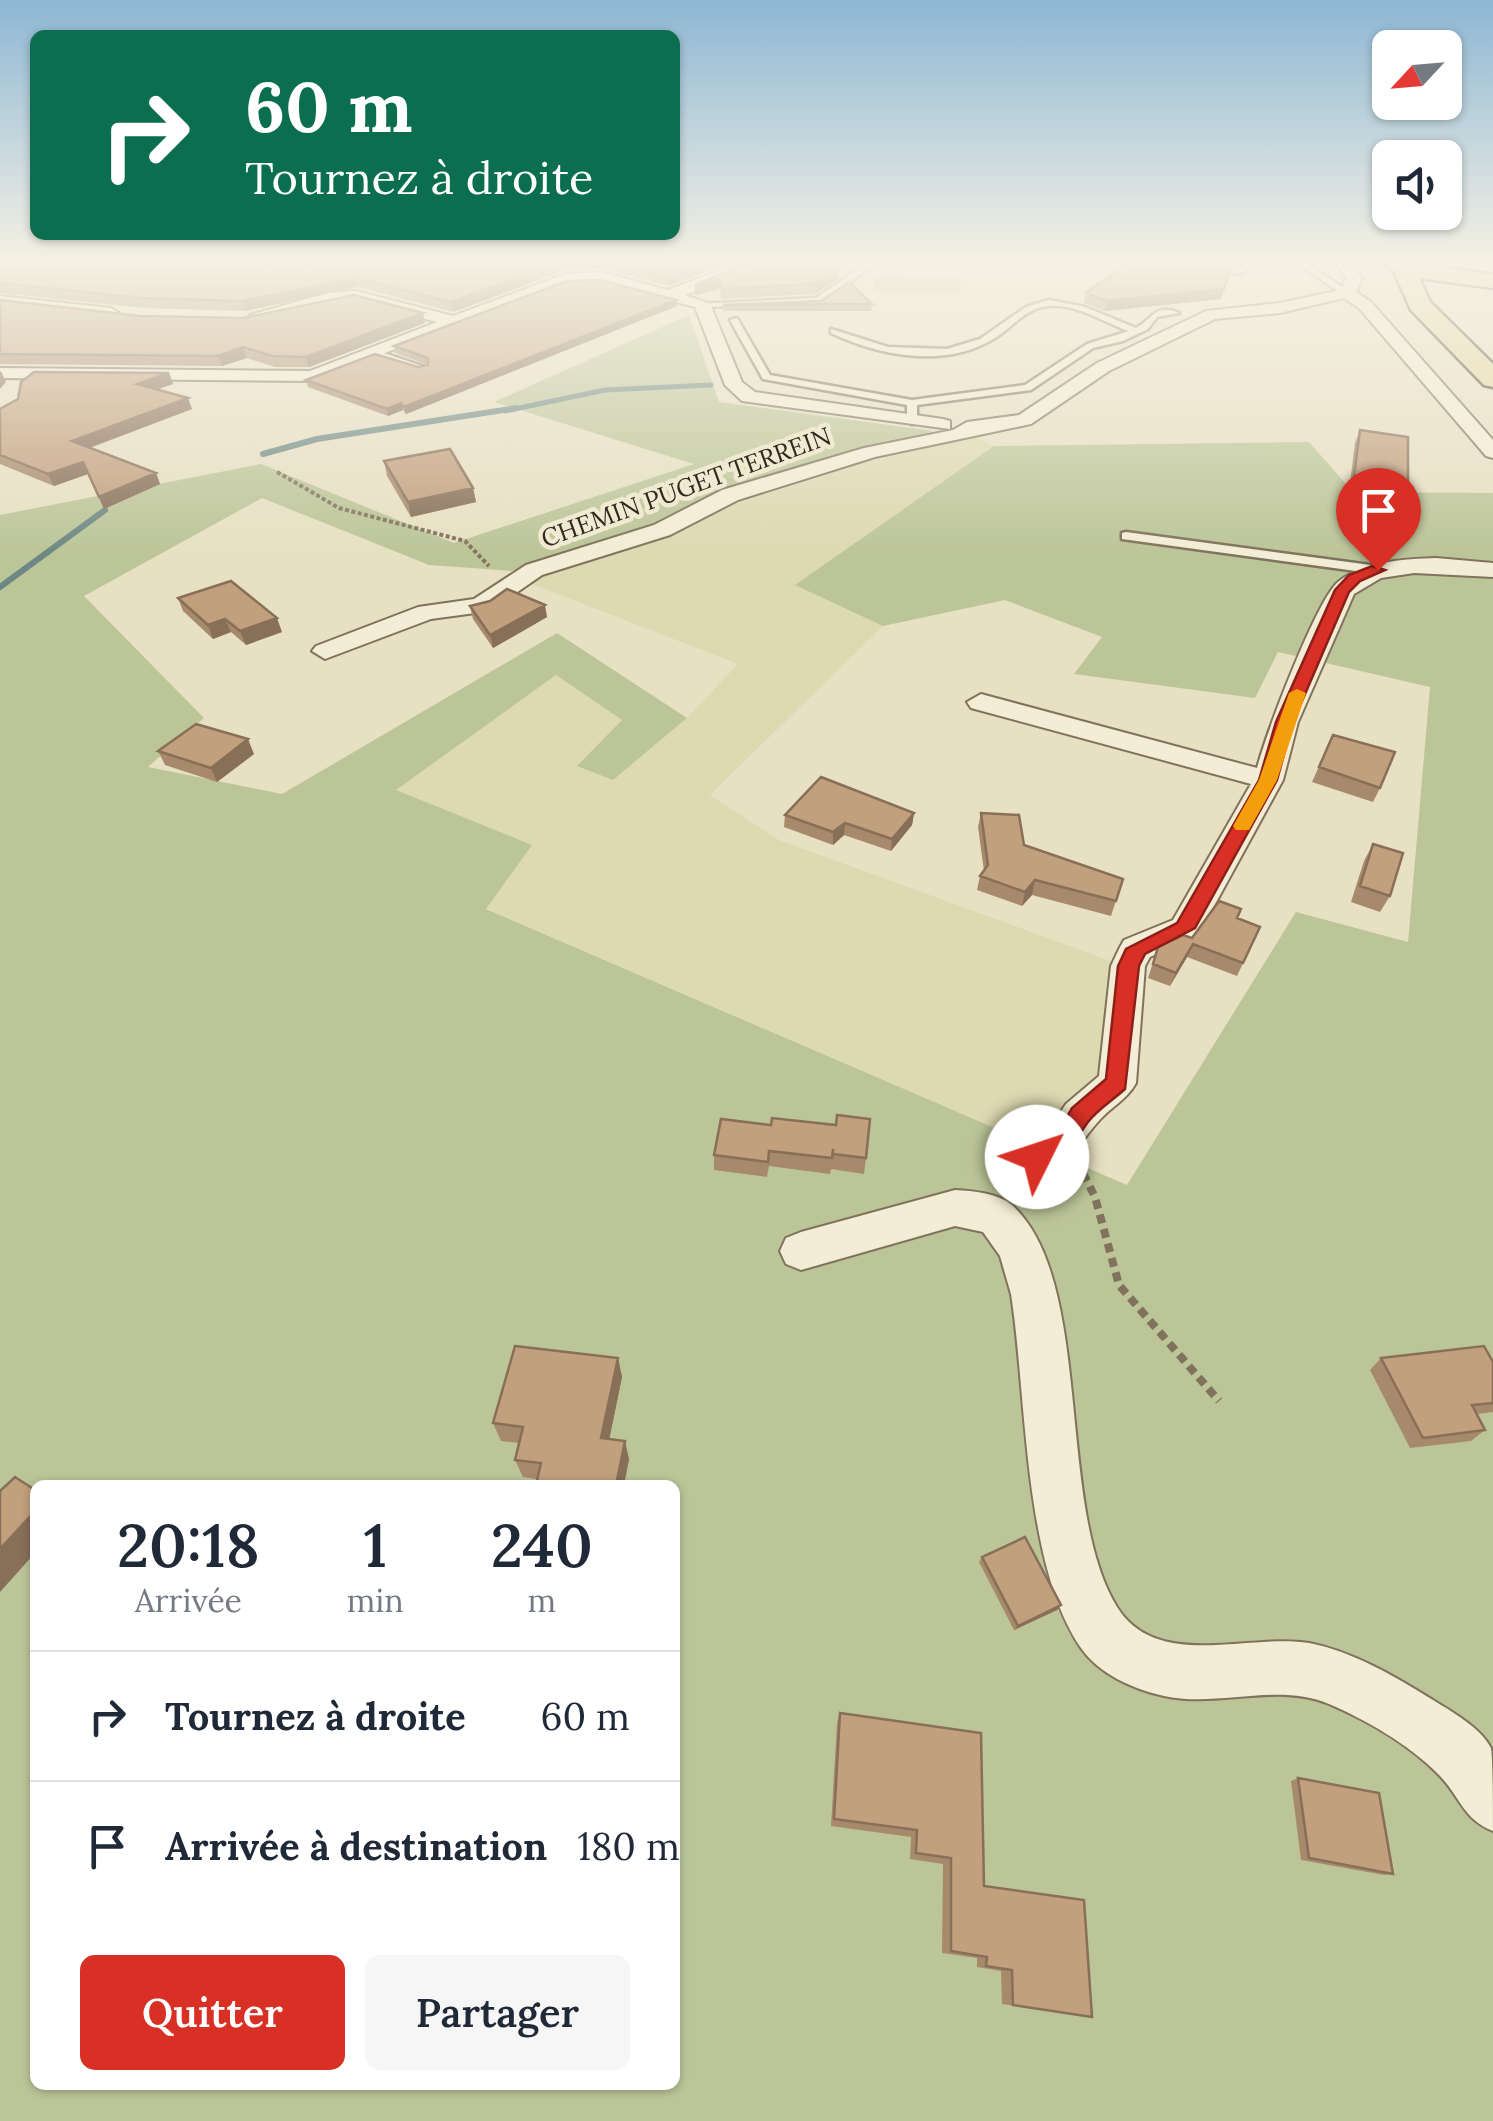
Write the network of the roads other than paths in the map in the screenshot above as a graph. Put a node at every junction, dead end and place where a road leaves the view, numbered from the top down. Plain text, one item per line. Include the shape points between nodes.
1 (357, 358) edge
2 (391, 358) edge
3 (723, 358) edge
4 (755, 358) edge
5 (1072, 358) edge
6 (1122, 358) edge
7 (1412, 358) edge
8 (1472, 358) edge
9 (423, 368) edge
10 (0, 373) edge
11 (32, 374) junction
12 (1493, 379) edge
13 (12, 393) dead end
14 (912, 412) junction
15 (968, 428) junction
16 (1493, 452) edge
17 (1126, 536) dead end
18 (1378, 570) junction
19 (1493, 570) edge
20 (324, 651) dead end
21 (980, 702) dead end
22 (1268, 780) junction
23 (1050, 1152) road end
24 (802, 1250) dead end
25 (1493, 1802) edge

1 - 11 street via 292,378
2 - 9 lane
3 - 14 street via 742,393
4 - 14 lane via 766,377
5 - 14 lane via 1028,388
6 - 15 street, CHEMIN PUGET TERREIN via 1024,420
7 - 16 street
8 - 12 main road
10 - 11 street
11 - 13 street
14 - 15 street
15 - 20 street, CHEMIN PUGET TERREIN via 730,495 662,530 534,570 481,606 427,612
17 - 18 lane
18 - 19 street
18 - 22 street via 1343,590 1284,722
21 - 22 street
22 - 23 street via 1184,928 1136,949 1128,966 1117,1083
24 - 25 street via 955,1208 977,1208 997,1218 1015,1241 1030,1280 1062,1515 1079,1584 1099,1627 1128,1658 1168,1671 1308,1670 1338,1681 1419,1722 1460,1755

